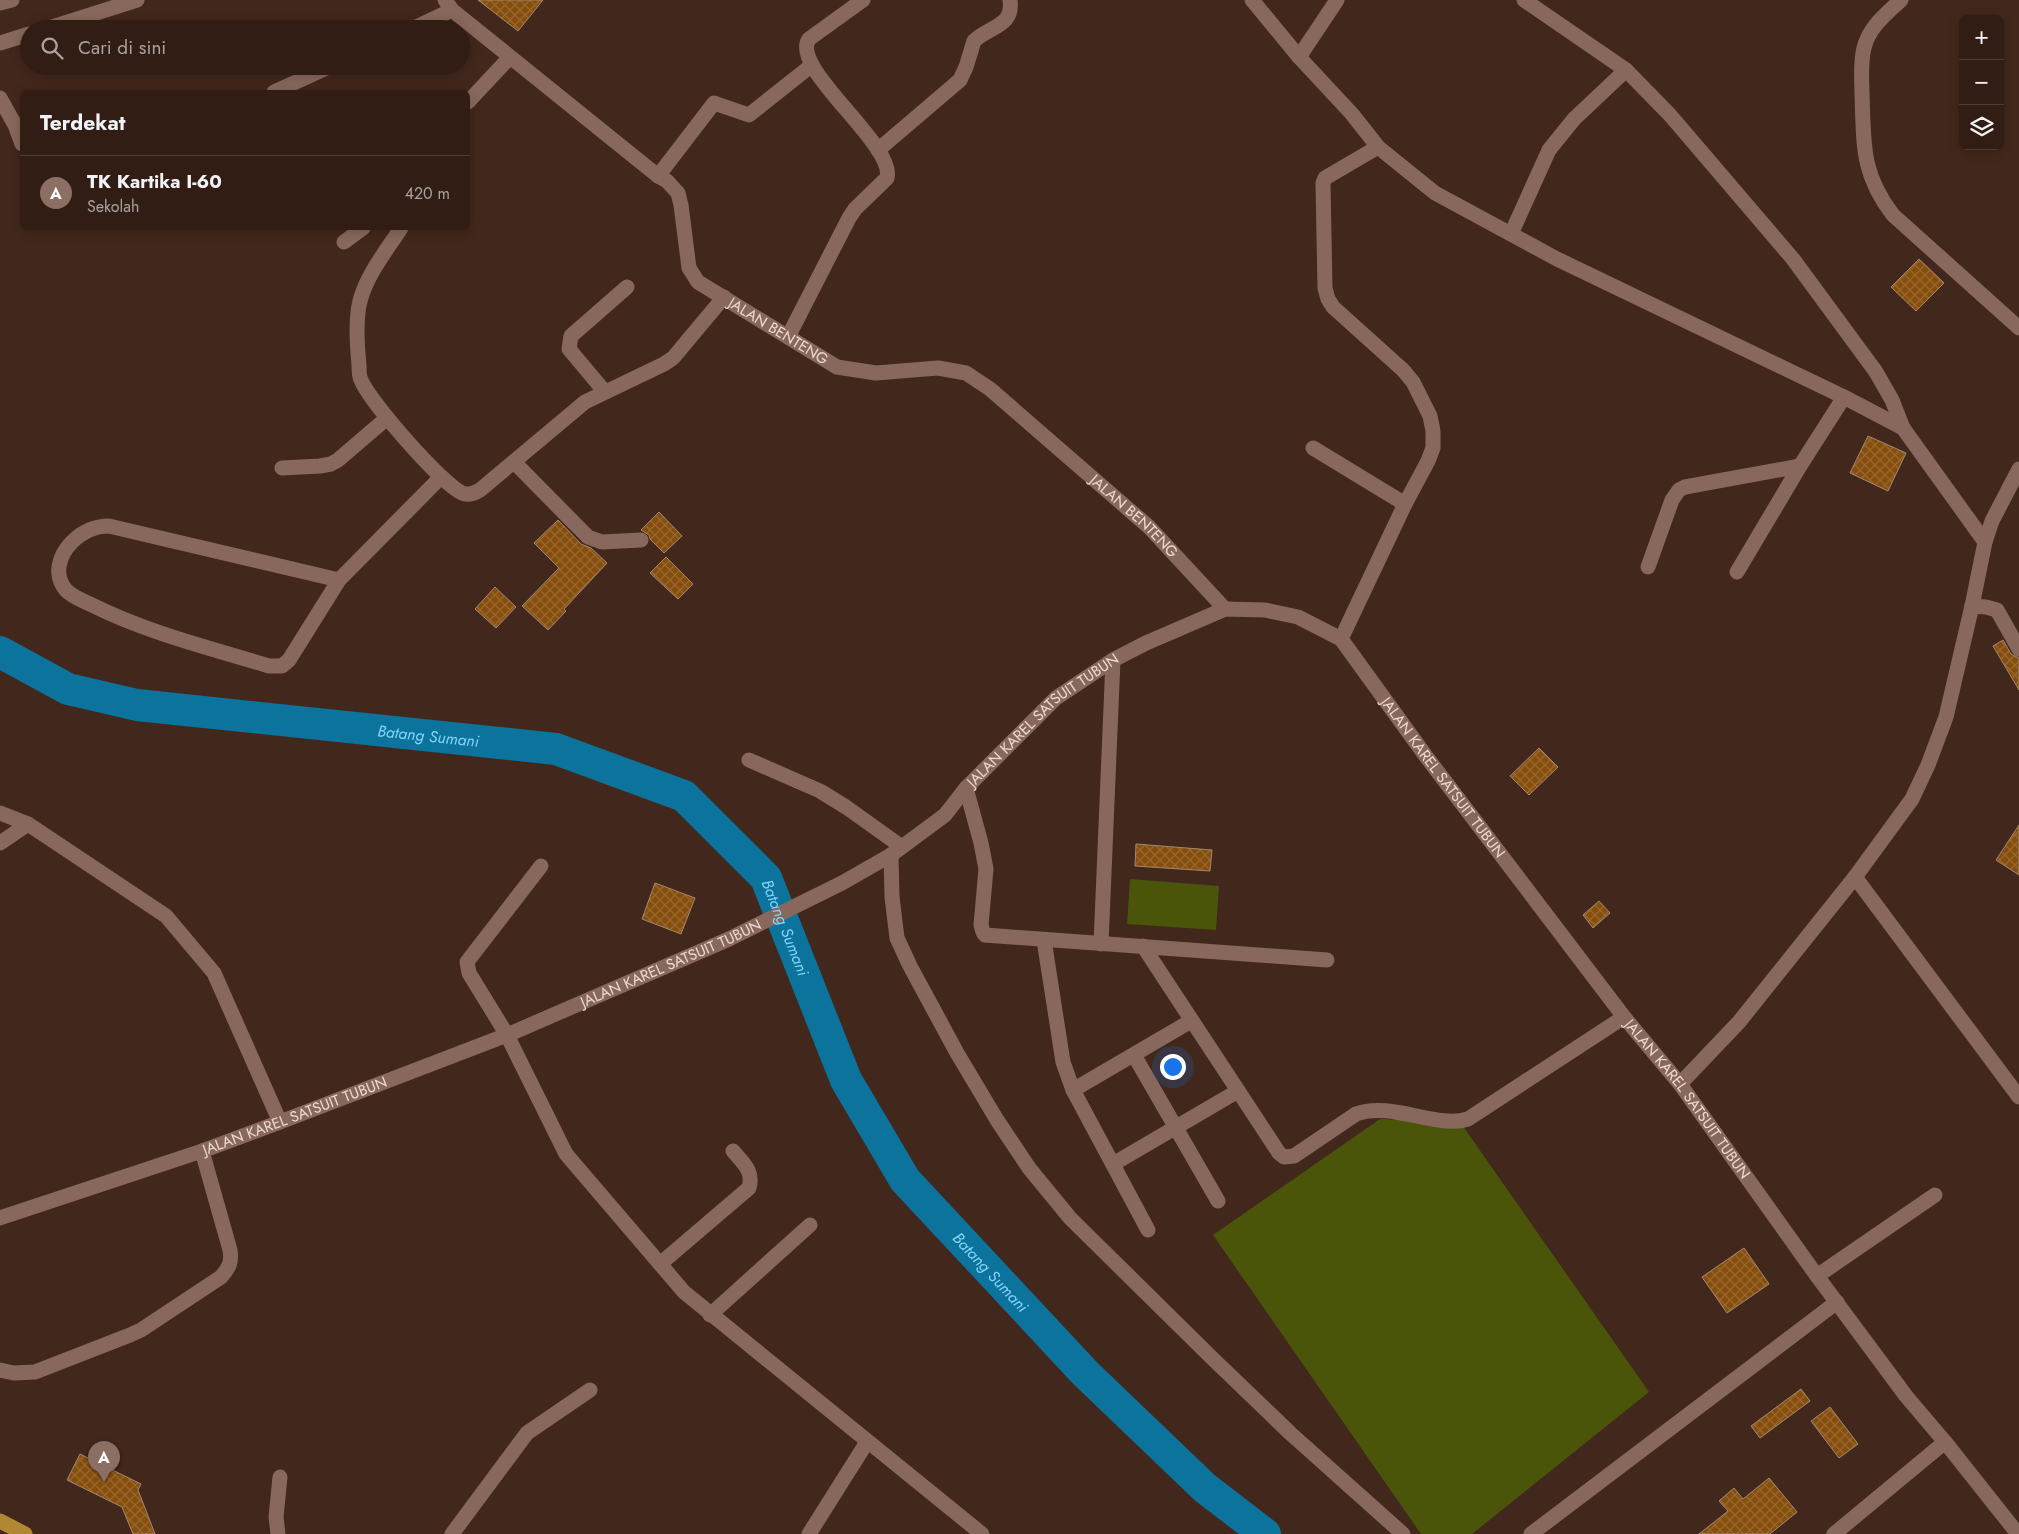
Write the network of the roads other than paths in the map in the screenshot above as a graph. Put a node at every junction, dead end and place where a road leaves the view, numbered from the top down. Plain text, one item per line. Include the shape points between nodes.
1 (12, 0) edge
2 (137, 0) edge
3 (863, 0) edge
4 (1010, 0) edge
5 (1252, 0) edge
6 (1337, 0) edge
7 (1524, 0) edge
8 (1901, 0) edge
9 (0, 3) edge
10 (448, 5) edge
11 (74, 20) edge
12 (426, 20) edge
13 (466, 20) edge
14 (470, 23) edge
15 (20, 37) edge
16 (0, 43) edge
17 (510, 57) junction
18 (1299, 57) junction
19 (812, 65) junction
20 (1626, 70) junction
21 (311, 75) edge
22 (278, 90) edge
23 (0, 98) edge
24 (470, 100) edge
25 (20, 140) edge
26 (1378, 147) junction
27 (878, 150) junction
28 (658, 176) junction
29 (360, 230) edge
30 (400, 230) edge
31 (1511, 234) junction
32 (344, 242) dead end
33 (627, 286) dead end
34 (724, 297) junction
35 (2019, 328) edge
36 (788, 337) junction
37 (605, 392) junction
38 (1844, 397) junction
39 (387, 418) junction
40 (1903, 428) junction
41 (1313, 448) dead end
42 (514, 462) junction
43 (1800, 466) junction
44 (282, 468) dead end
45 (2019, 469) edge
46 (440, 477) junction
47 (1405, 504) junction
48 (641, 540) dead end
49 (1985, 542) junction
50 (1648, 567) dead end
51 (1736, 572) dead end
52 (339, 580) junction
53 (1972, 606) junction
54 (1225, 609) junction
55 (1341, 639) junction
56 (2019, 649) edge
57 (1113, 660) junction
58 (749, 760) dead end
59 (966, 788) junction
60 (0, 813) edge
61 (28, 824) junction
62 (0, 843) edge
63 (896, 851) junction
64 (541, 866) dead end
65 (1855, 877) junction
66 (1044, 940) junction
67 (1101, 944) junction
68 (1143, 946) junction
69 (1327, 960) dead end
70 (1624, 1017) junction
71 (1191, 1021) junction
72 (507, 1035) junction
73 (1134, 1055) junction
74 (1680, 1084) junction
75 (1073, 1090) junction
76 (1238, 1091) junction
77 (2019, 1097) edge
78 (280, 1122) junction
79 (1175, 1127) junction
80 (202, 1151) junction
81 (733, 1152) dead end
82 (1113, 1164) junction
83 (1935, 1196) dead end
84 (1218, 1201) dead end
85 (0, 1218) edge
86 (810, 1225) dead end
87 (1148, 1230) dead end
88 (660, 1264) junction
89 (1817, 1276) junction
90 (1837, 1302) junction
91 (710, 1315) junction
92 (0, 1370) edge
93 (590, 1390) dead end
94 (867, 1442) junction
95 (1946, 1442) junction
96 (280, 1478) dead end
97 (0, 1521) edge
98 (25, 1534) edge
99 (278, 1534) edge
100 (452, 1534) edge
101 (810, 1534) edge
102 (982, 1534) edge
103 (1403, 1534) edge
104 (1531, 1534) edge
105 (1834, 1534) edge
106 (2018, 1534) edge

1 - 9 street
2 - 11 street
3 - 19 street via 809,38 807,45
4 - 27 street via 1010,16 974,41 960,80
5 - 18 street
6 - 18 street
7 - 20 street
8 - 35 street via 1878,21 1864,48 1864,155 1872,179 1882,202 1893,215
10 - 12 street
10 - 13 street, JALAN BENTENG
14 - 17 street, JALAN BENTENG
15 - 16 street
17 - 24 street
17 - 28 street, JALAN BENTENG
18 - 26 street
19 - 27 street
19 - 28 street via 749,115 714,103
20 - 31 street via 1574,119 1549,150
20 - 40 street via 1670,115 1793,259 1876,372
21 - 22 street
23 - 25 street
26 - 31 street via 1435,193
26 - 47 street via 1325,178 1323,183 1325,288 1333,308 1408,376 1430,416 1432,448
27 - 36 street via 888,168 887,178 849,218
28 - 34 street, JALAN BENTENG via 678,193 689,268 698,282
29 - 32 street
30 - 39 street via 368,282 358,313 361,381
31 - 38 street via 1558,260
33 - 37 street via 571,336 569,343 569,349
34 - 36 street, JALAN BENTENG
34 - 37 street via 673,358
36 - 54 street, JALAN BENTENG via 837,367 876,373 938,368 966,373 990,389 1149,528
37 - 42 street via 585,402
38 - 40 street
38 - 43 street
39 - 44 street via 330,464
39 - 46 street
40 - 49 street
41 - 47 street
42 - 46 street via 474,493 461,493
42 - 48 street via 588,538 602,542
43 - 50 street via 1679,490 1672,500
43 - 51 street
45 - 49 street via 1992,521
46 - 52 street
47 - 55 street
49 - 53 street
52 - 52 street via 109,526 91,529 73,540 62,554 58,569 68,592 115,616 275,667 287,664
53 - 56 street via 1996,610
53 - 65 street via 1946,717 1928,765 1912,798
54 - 55 street, JALAN KAREL SATSUIT TUBUN via 1265,610 1298,617
54 - 57 street, JALAN KAREL SATSUIT TUBUN via 1146,642
55 - 70 street, JALAN KAREL SATSUIT TUBUN
57 - 59 street, JALAN KAREL SATSUIT TUBUN via 1056,698
57 - 67 street
58 - 63 street via 820,791 846,807
59 - 63 street, JALAN KAREL SATSUIT TUBUN via 945,815
59 - 66 street via 986,869 982,932 990,936
60 - 61 street
61 - 62 street
61 - 78 street via 166,916 207,963 221,986
63 - 72 street, JALAN KAREL SATSUIT TUBUN via 842,883 729,939
63 - 103 street via 892,897 897,938 957,1053 1029,1168 1070,1218 1211,1357
64 - 72 street via 467,962 469,973
65 - 74 street via 1739,1022
65 - 77 street
66 - 67 street
66 - 75 street via 1063,1062
67 - 68 street
68 - 69 street
68 - 71 street
70 - 74 street, JALAN KAREL SATSUIT TUBUN
70 - 76 street via 1468,1119 1456,1122 1393,1111 1359,1113 1290,1157 1280,1153
71 - 73 street
71 - 76 street
72 - 78 street, JALAN KAREL SATSUIT TUBUN
72 - 88 street via 566,1154
73 - 75 street
73 - 79 street
74 - 89 street, JALAN KAREL SATSUIT TUBUN
75 - 82 street
76 - 79 street
78 - 80 street, JALAN KAREL SATSUIT TUBUN
79 - 82 street
79 - 84 street
80 - 85 street, JALAN KAREL SATSUIT TUBUN
80 - 92 street via 230,1250 227,1270 130,1335 35,1372
81 - 88 street via 751,1173 749,1188
82 - 87 street
83 - 89 street
86 - 91 street
88 - 91 street
89 - 90 street, JALAN KAREL SATSUIT TUBUN
90 - 95 street, JALAN KAREL SATSUIT TUBUN via 1906,1396
90 - 104 street
91 - 94 street
93 - 100 street via 527,1433
94 - 101 street
94 - 102 street
95 - 105 street
95 - 106 street, JALAN KAREL SATSUIT TUBUN
96 - 99 street via 276,1517
97 - 98 highway

